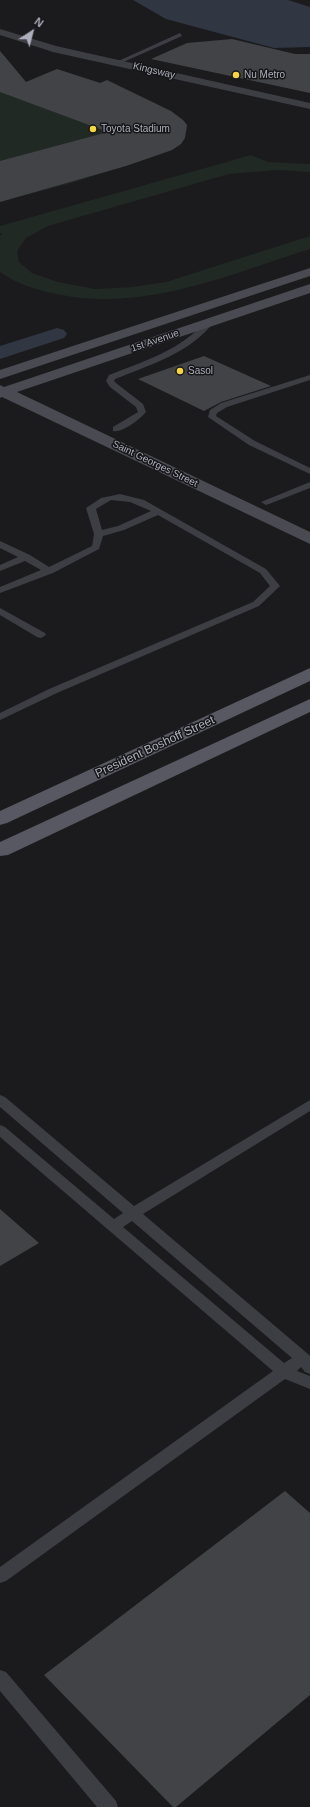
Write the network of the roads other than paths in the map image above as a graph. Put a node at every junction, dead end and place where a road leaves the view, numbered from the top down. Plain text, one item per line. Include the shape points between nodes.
1 (0, 32) edge
2 (180, 35) dead end
3 (117, 63) junction
4 (310, 106) edge
5 (310, 272) edge
6 (310, 288) edge
7 (210, 322) junction
8 (0, 376) edge
9 (310, 377) edge
10 (25, 385) junction
11 (2, 391) edge
12 (46, 395) dead end
13 (109, 425) joint
14 (310, 471) edge
15 (310, 485) edge
16 (266, 502) junction
17 (157, 512) junction
18 (310, 522) edge
19 (99, 534) junction
20 (310, 539) edge
21 (0, 544) edge
22 (27, 557) junction
23 (0, 568) edge
24 (50, 571) junction
25 (0, 590) edge
26 (0, 611) edge
27 (41, 635) dead end
28 (310, 674) edge
29 (310, 705) edge
30 (0, 716) edge
31 (0, 819) edge
32 (0, 850) edge
33 (0, 1100) edge
34 (310, 1105) edge
35 (0, 1130) edge
36 (133, 1214) junction
37 (112, 1226) junction
38 (306, 1363) edge
39 (284, 1372) junction
40 (310, 1383) edge
41 (0, 1576) edge
42 (0, 1678) edge
43 (109, 1807) edge

1 - 3 street, Kingsway via 37,45
2 - 3 lane
3 - 4 street, Kingsway
5 - 8 street, 1st Avenue
6 - 7 street, 1st Avenue
7 - 10 street, 1st Avenue
7 - 13 lane via 202,332 172,353 112,377 110,381 113,385 140,406 142,412 138,416
8 - 10 street
9 - 14 lane via 224,405 213,412 212,417 252,443
10 - 11 street, 1st Avenue
10 - 12 street
11 - 20 street, Saint Georges Street
13 - 16 street, Saint Georges Street
15 - 16 lane
16 - 18 street, Saint Georges Street
17 - 19 lane via 121,528
17 - 19 lane via 140,502 121,496 104,499 91,508
17 - 30 lane via 263,571 275,586 256,604
19 - 24 lane via 96,547
21 - 22 lane
22 - 23 lane
22 - 24 lane
24 - 25 lane
26 - 27 lane
28 - 31 main road, President Boshoff Street
29 - 32 main road
33 - 36 lane
34 - 36 lane
35 - 37 lane
36 - 37 lane
36 - 38 lane
37 - 39 lane
38 - 39 lane
39 - 40 lane
39 - 41 lane
42 - 43 lane

